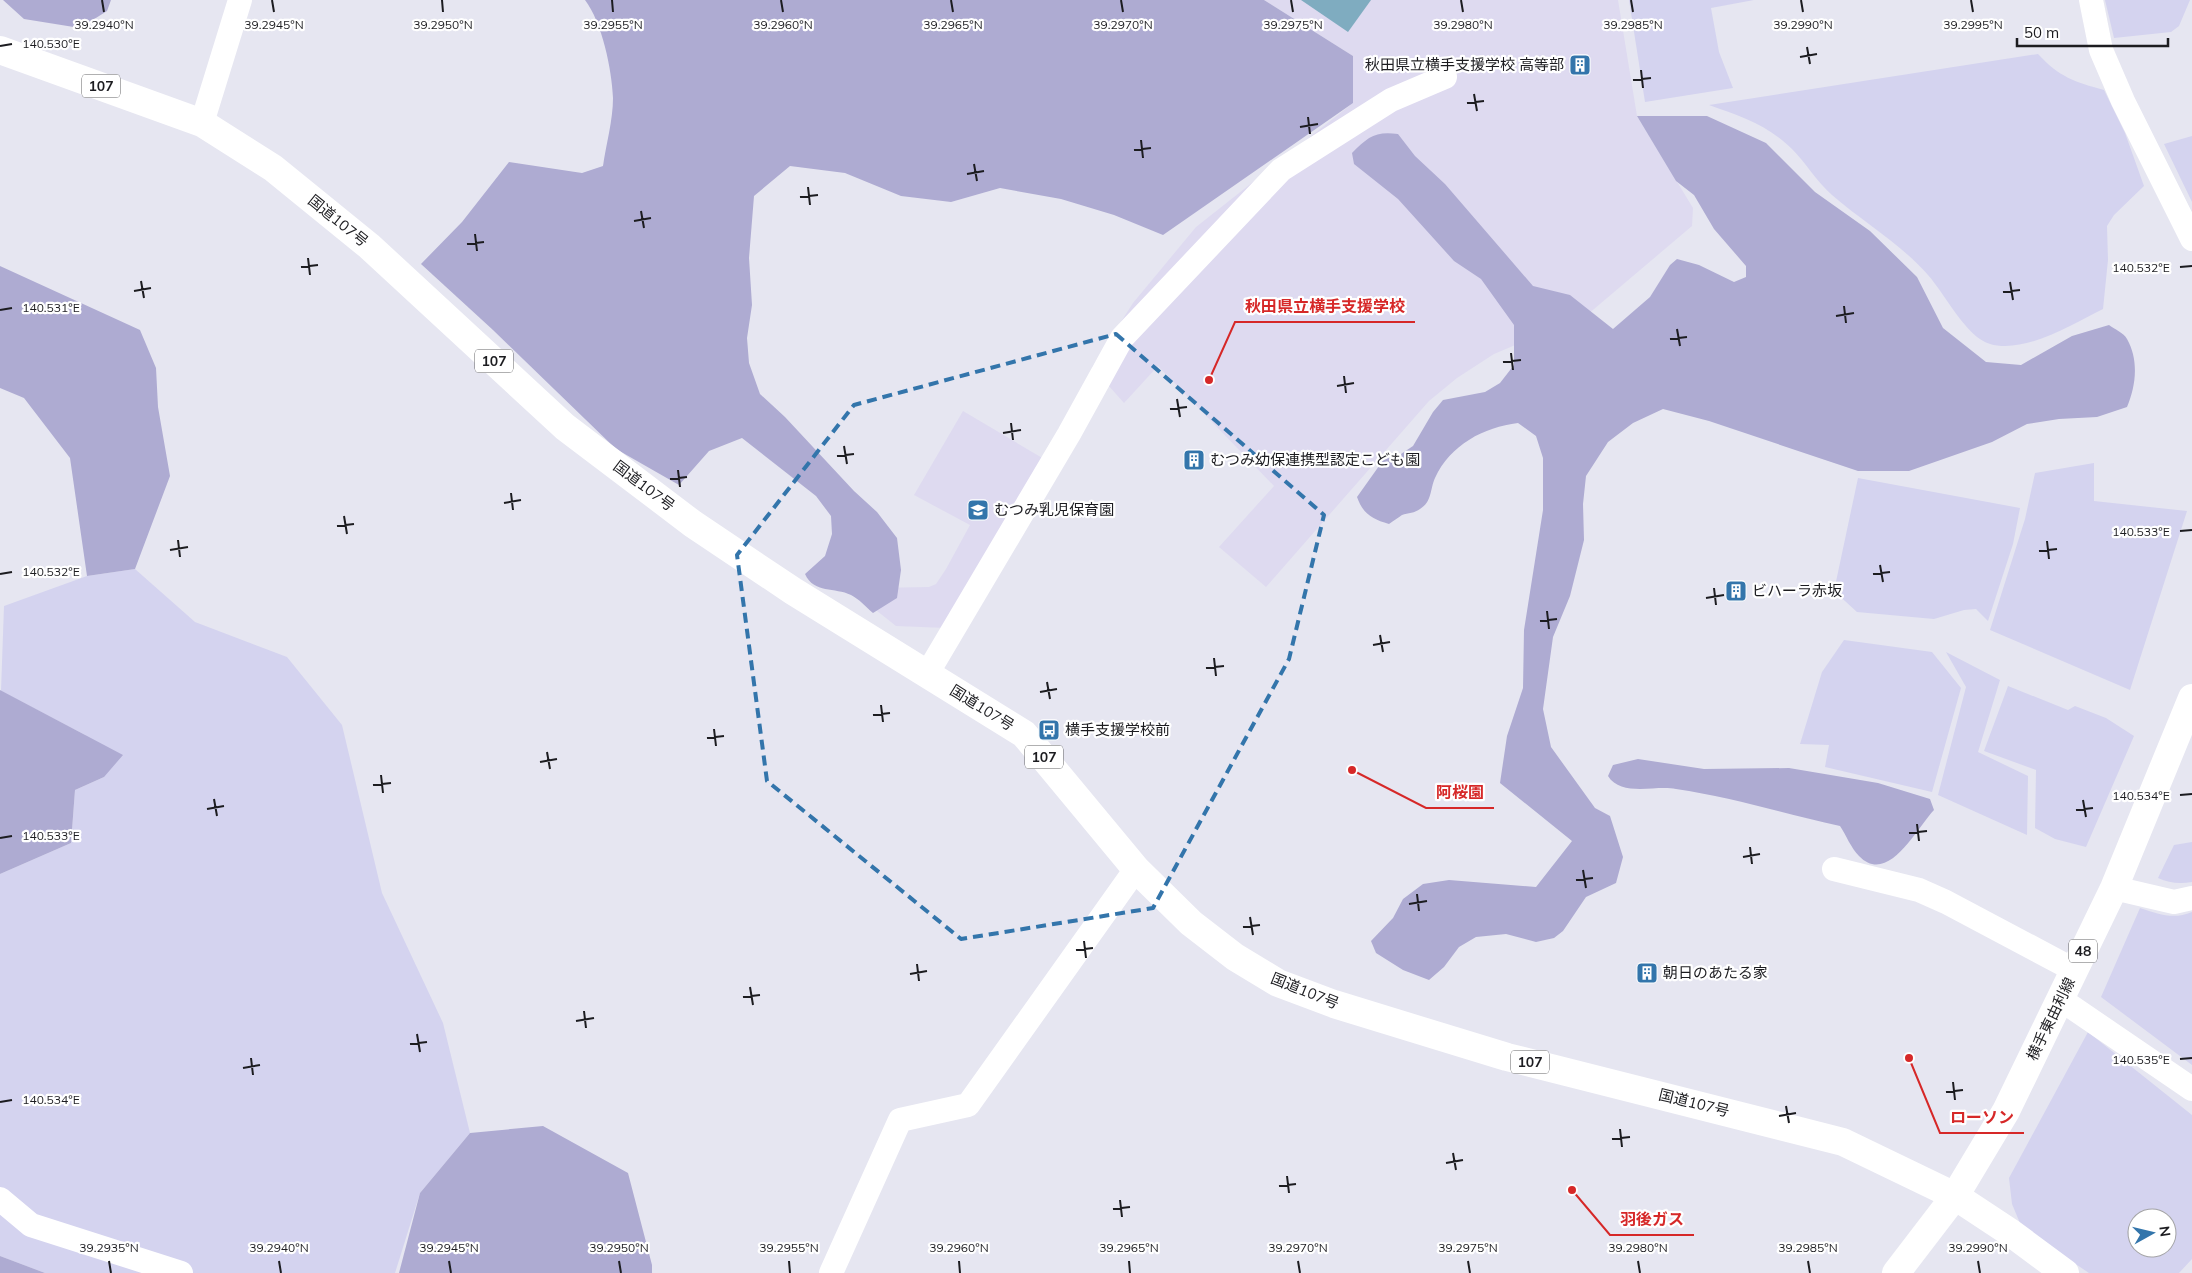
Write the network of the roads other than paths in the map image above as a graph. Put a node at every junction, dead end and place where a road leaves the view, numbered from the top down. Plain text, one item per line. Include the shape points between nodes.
1 (240, 0) edge
2 (2091, 0) edge
3 (0, 50) edge
4 (1445, 77) dead end
5 (202, 123) junction
6 (2192, 239) edge
7 (927, 674) junction
8 (2192, 698) edge
9 (1136, 869) junction
10 (1834, 869) dead end
11 (2114, 888) junction
12 (2192, 898) edge
13 (2074, 970) junction
14 (2060, 999) junction
15 (2192, 1089) edge
16 (1955, 1196) junction
17 (0, 1199) edge
18 (182, 1273) edge
19 (831, 1273) edge
20 (1896, 1273) edge
21 (2065, 1273) edge

1 - 5 street
2 - 6 street via 2105,58
3 - 5 main road, 国道107号 / 107
4 - 7 street via 1391,100 1281,170 1122,338
5 - 7 main road, 国道107号 / 107 via 273,168 370,246 565,427 701,529 793,591
7 - 9 main road, 国道107号 / 107 via 1024,734
8 - 11 main road, 横手東由利線 / 48
9 - 16 main road, 国道107号 / 107 via 1191,923 1235,957 1278,983 1334,1004 1507,1057 1843,1142
9 - 19 street via 968,1105 900,1120
10 - 13 street via 1919,890
11 - 12 street via 2174,902
11 - 13 main road, 横手東由利線 / 48
13 - 14 main road, 横手東由利線 / 48
14 - 15 street
14 - 16 main road, 横手東由利線 / 48 via 2006,1111
16 - 20 main road, 横手東由利線
16 - 21 main road, 国道107号 / 107
17 - 18 street via 31,1225

